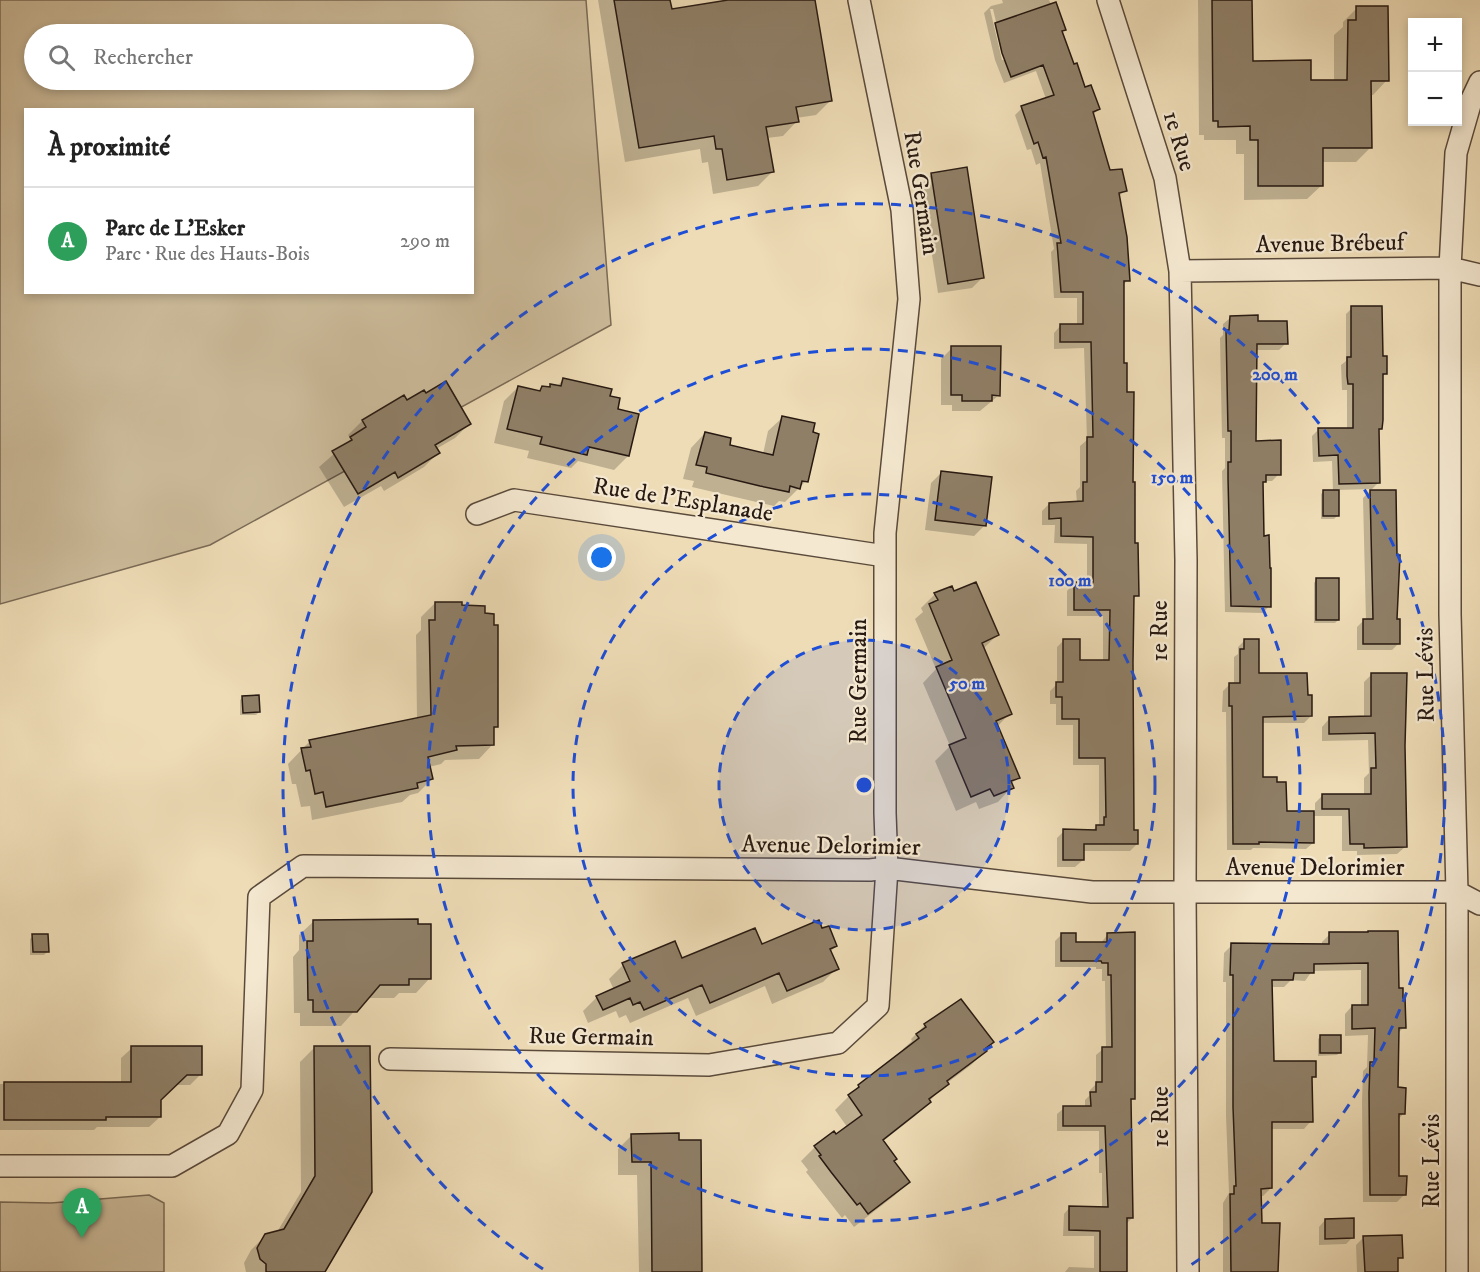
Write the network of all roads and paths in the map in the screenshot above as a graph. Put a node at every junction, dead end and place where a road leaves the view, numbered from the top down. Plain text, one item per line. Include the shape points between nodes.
1 (859, 0) edge
2 (1108, 0) edge
3 (1480, 82) edge
4 (1450, 268) junction
5 (1180, 271) junction
6 (1480, 275) edge
7 (477, 514) dead end
8 (885, 556) junction
9 (887, 868) junction
10 (1457, 892) junction
11 (1185, 894) junction
12 (1480, 904) edge
13 (390, 1059) dead end
14 (0, 1166) edge
15 (1188, 1272) edge
16 (1457, 1272) edge

1 - 8 street, Rue Germain via 902,210 909,299
2 - 5 street, 1e Rue via 1164,178
3 - 4 street, Rue Lévis via 1456,153
4 - 5 street, Avenue Brébeuf
4 - 6 street, Avenue Brébeuf
4 - 10 street, Rue Lévis via 1450,614
5 - 11 street, 1e Rue via 1186,560
7 - 8 street, Rue de l'Esplanade via 514,500
8 - 9 street, Rue Germain
9 - 11 street, Avenue Delorimier via 1092,892
9 - 13 street, Rue Germain via 878,1006 838,1043 709,1065
9 - 14 street, Avenue Delorimier via 303,866 259,897 252,1090 228,1134 172,1166
10 - 11 street, Avenue Delorimier
10 - 12 street, Avenue Delorimier
10 - 16 street, Rue Lévis
11 - 15 street, 1e Rue

